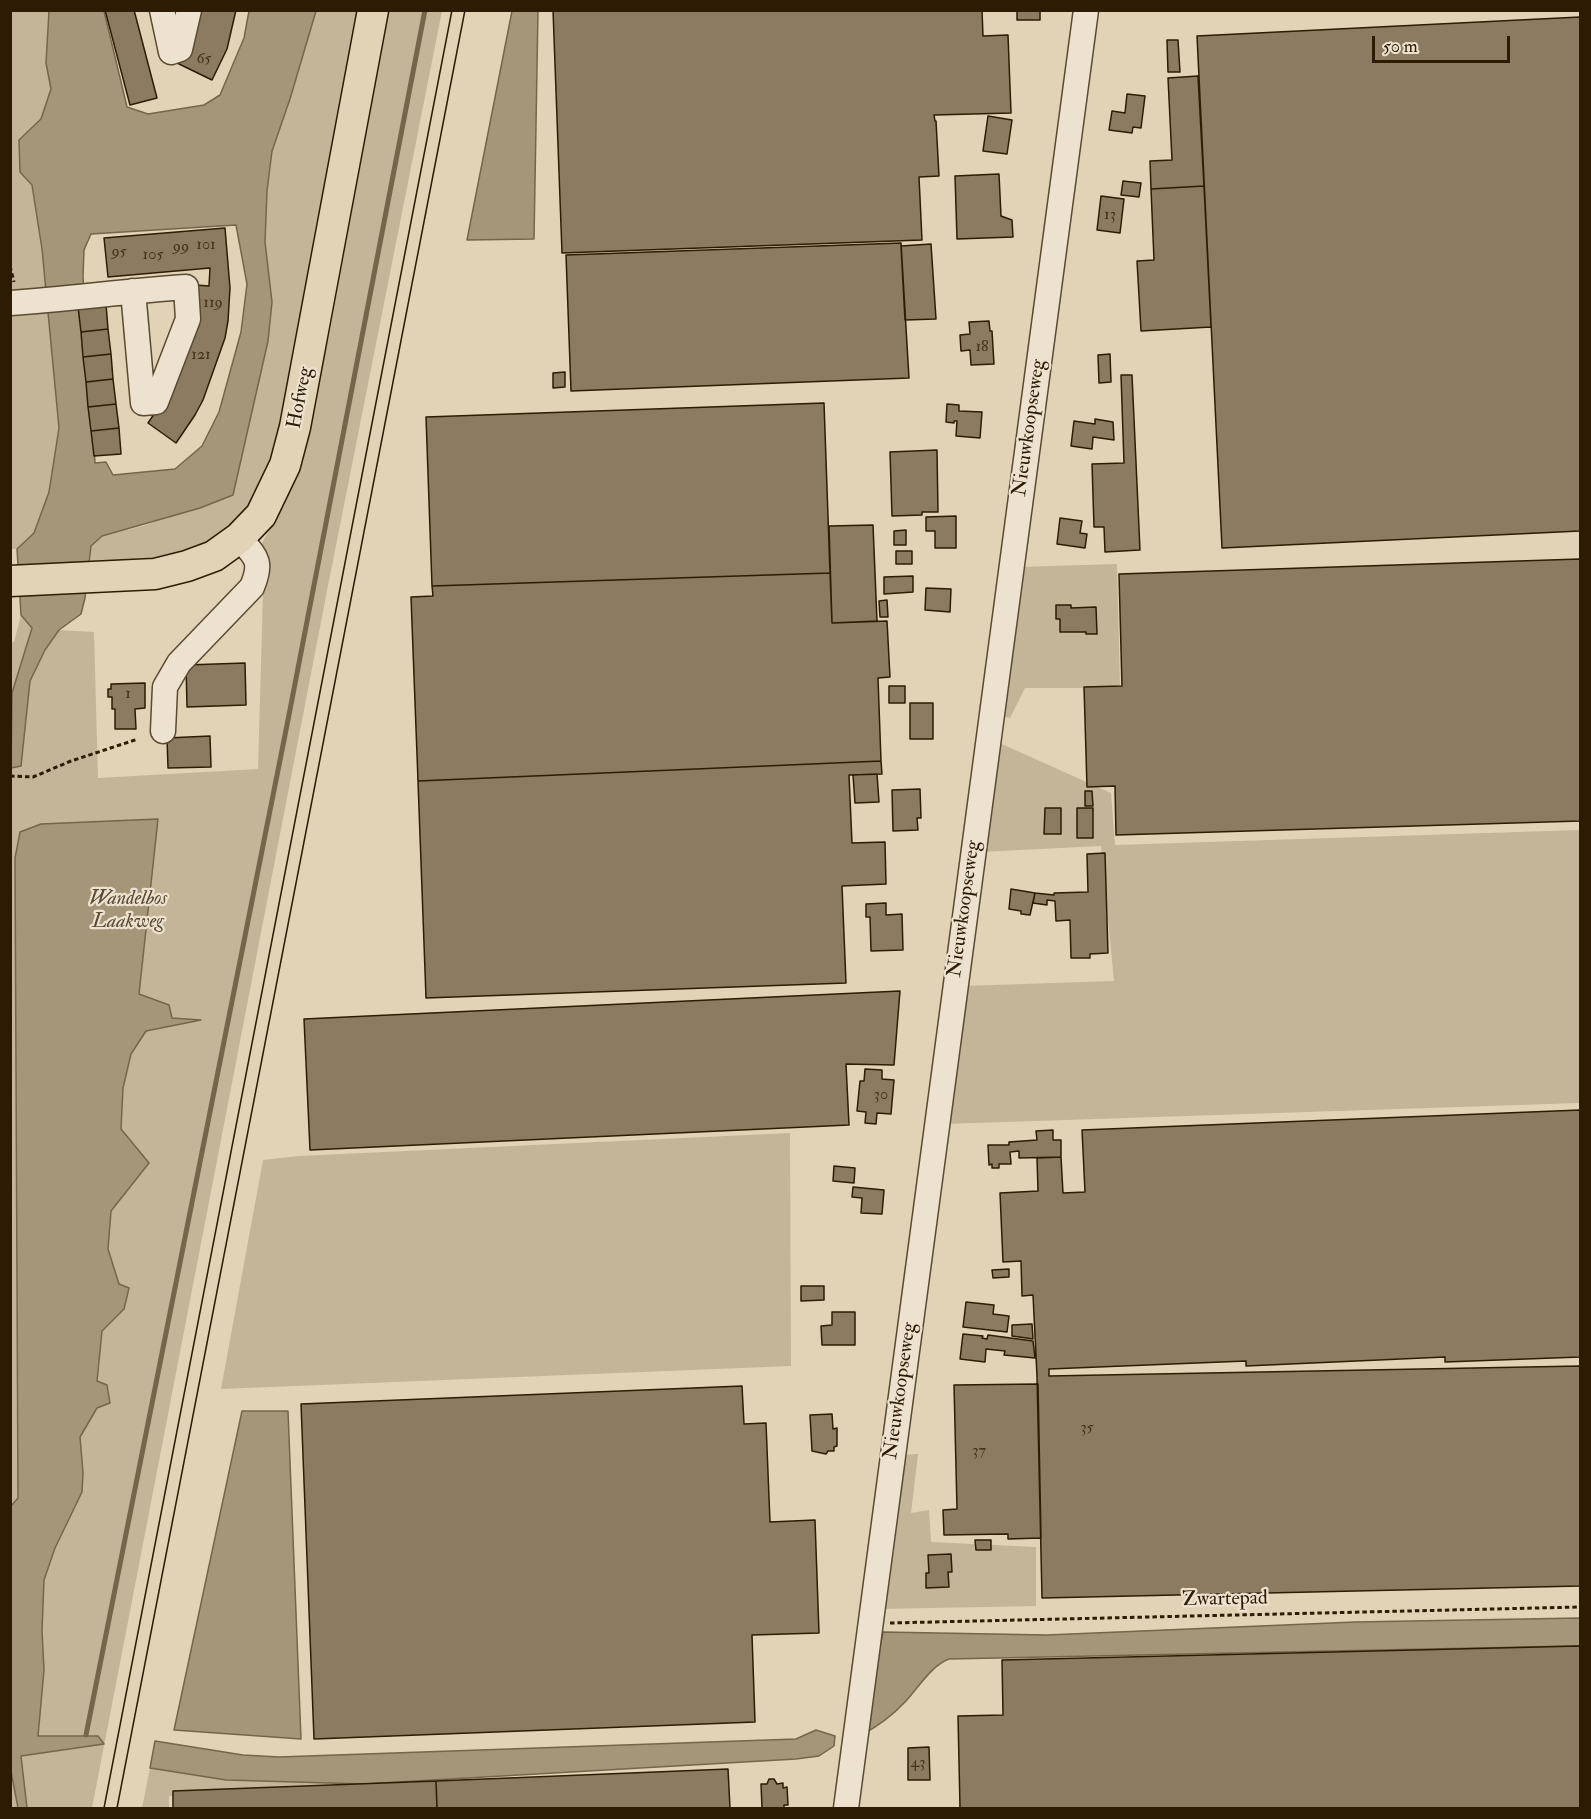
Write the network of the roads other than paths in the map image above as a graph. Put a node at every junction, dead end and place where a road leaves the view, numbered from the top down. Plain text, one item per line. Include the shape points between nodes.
1 (162, 10) edge
2 (189, 10) edge
3 (373, 10) edge
4 (1086, 10) edge
5 (133, 291) dead end
6 (19, 303) edge
7 (239, 538) junction
8 (10, 581) edge
9 (163, 731) dead end
10 (846, 1809) edge

1 - 2 street via 171,52 180,49
3 - 7 main road, Hofweg via 295,428 275,488 261,515
4 - 10 street, Nieuwkoopseweg
5 - 6 street
7 - 8 main road, Hofweg via 214,556 155,574
7 - 9 street via 256,557 258,573 252,587 179,663 165,687

